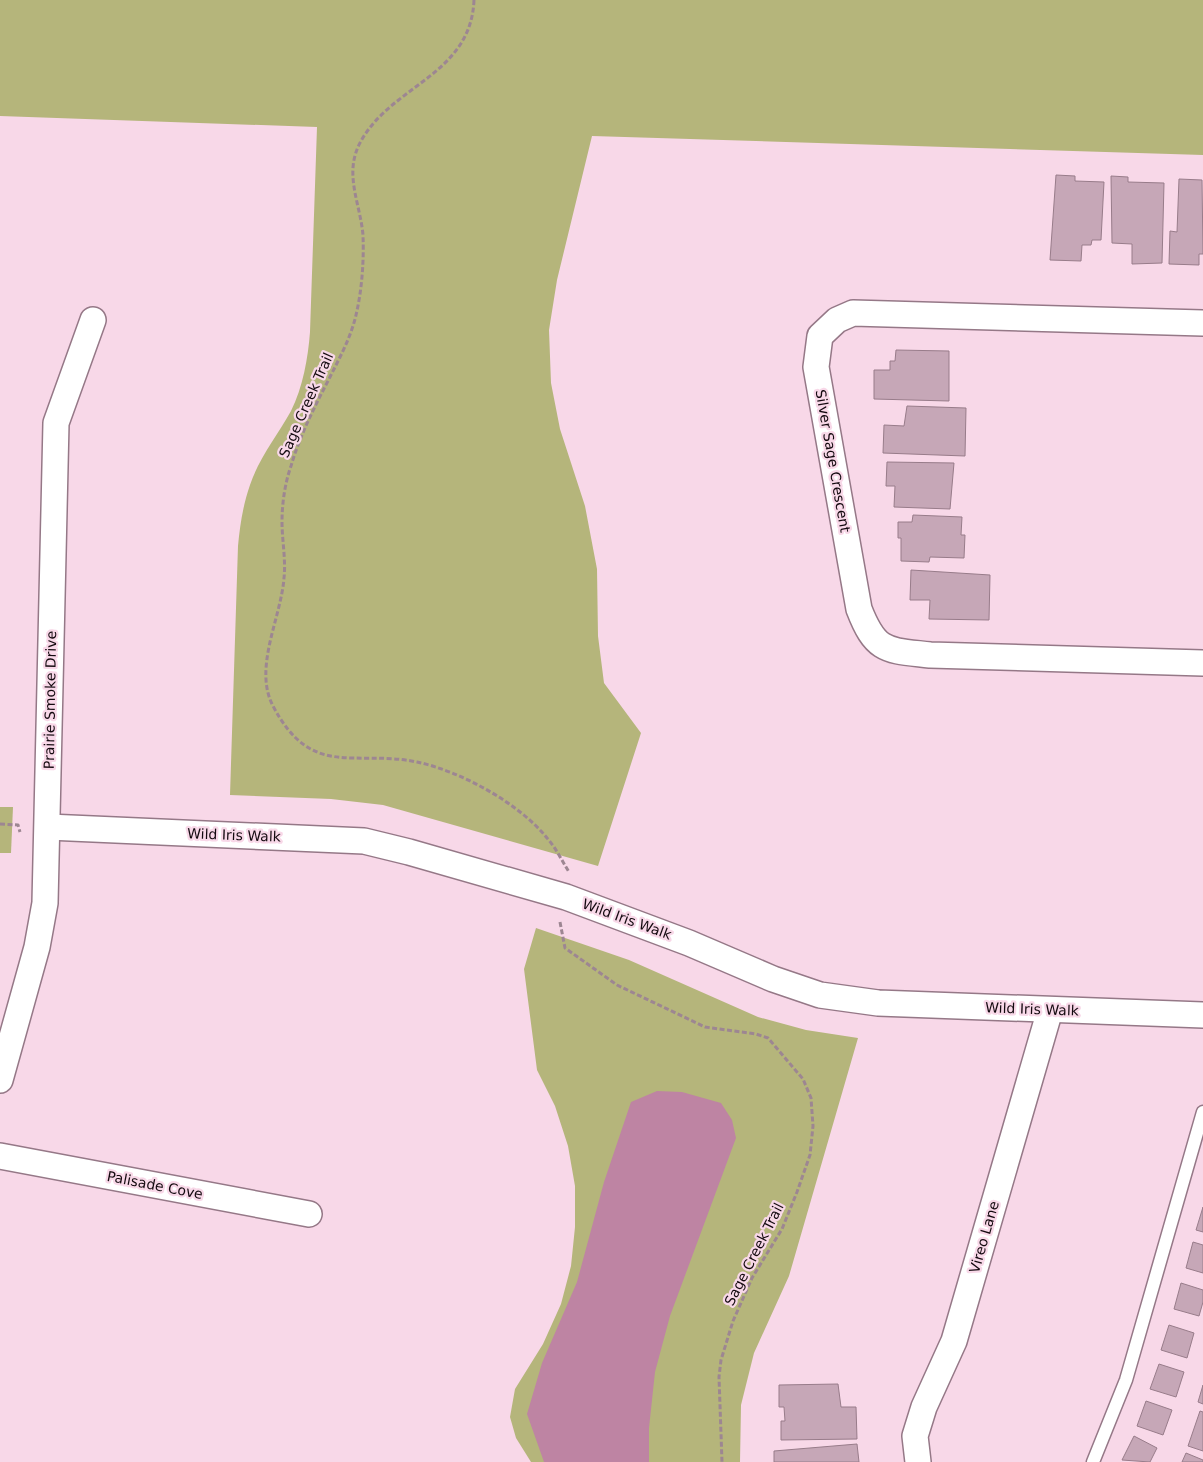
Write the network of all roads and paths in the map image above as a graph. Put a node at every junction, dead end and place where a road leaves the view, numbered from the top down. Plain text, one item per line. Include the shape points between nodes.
1 (474, 0) edge
2 (93, 320) dead end
3 (1203, 323) edge
4 (1203, 663) edge
5 (48, 827) junction
6 (566, 897) junction
7 (1050, 1010) junction
8 (1203, 1014) edge
9 (0, 1080) edge
10 (1203, 1112) edge
11 (0, 1156) edge
12 (309, 1214) dead end
13 (722, 1462) edge
14 (918, 1462) edge
15 (1093, 1462) edge

1 - 6 path, Sage Creek Trail via 473,18 466,39 436,72 373,124 360,143 355,159 351,183 360,212 363,238 356,315 348,342 313,410 291,466 282,520 285,577 269,654 267,689 282,719 314,751 336,758 398,760 441,768 523,814 547,838 569,872
2 - 5 street, Prairie Smoke Drive via 56,423
3 - 4 street, Silver Sage Crescent via 852,313 837,320 820,336 816,366 859,609 876,642 898,651 930,655
5 - 6 street, Wild Iris Walk via 364,841
5 - 9 street, Prairie Smoke Drive via 45,903 37,947
6 - 7 street, Wild Iris Walk via 690,942 773,979 820,995 878,1003
6 - 13 path, Sage Creek Trail via 560,922 565,948 617,985 705,1027 768,1038 803,1079 811,1098 810,1155 782,1229 752,1278 733,1321 721,1360
7 - 8 street, Wild Iris Walk
7 - 14 street, Vireo Lane via 954,1341 924,1407 915,1436
10 - 15 lane via 1126,1380
11 - 12 street, Palisade Cove

